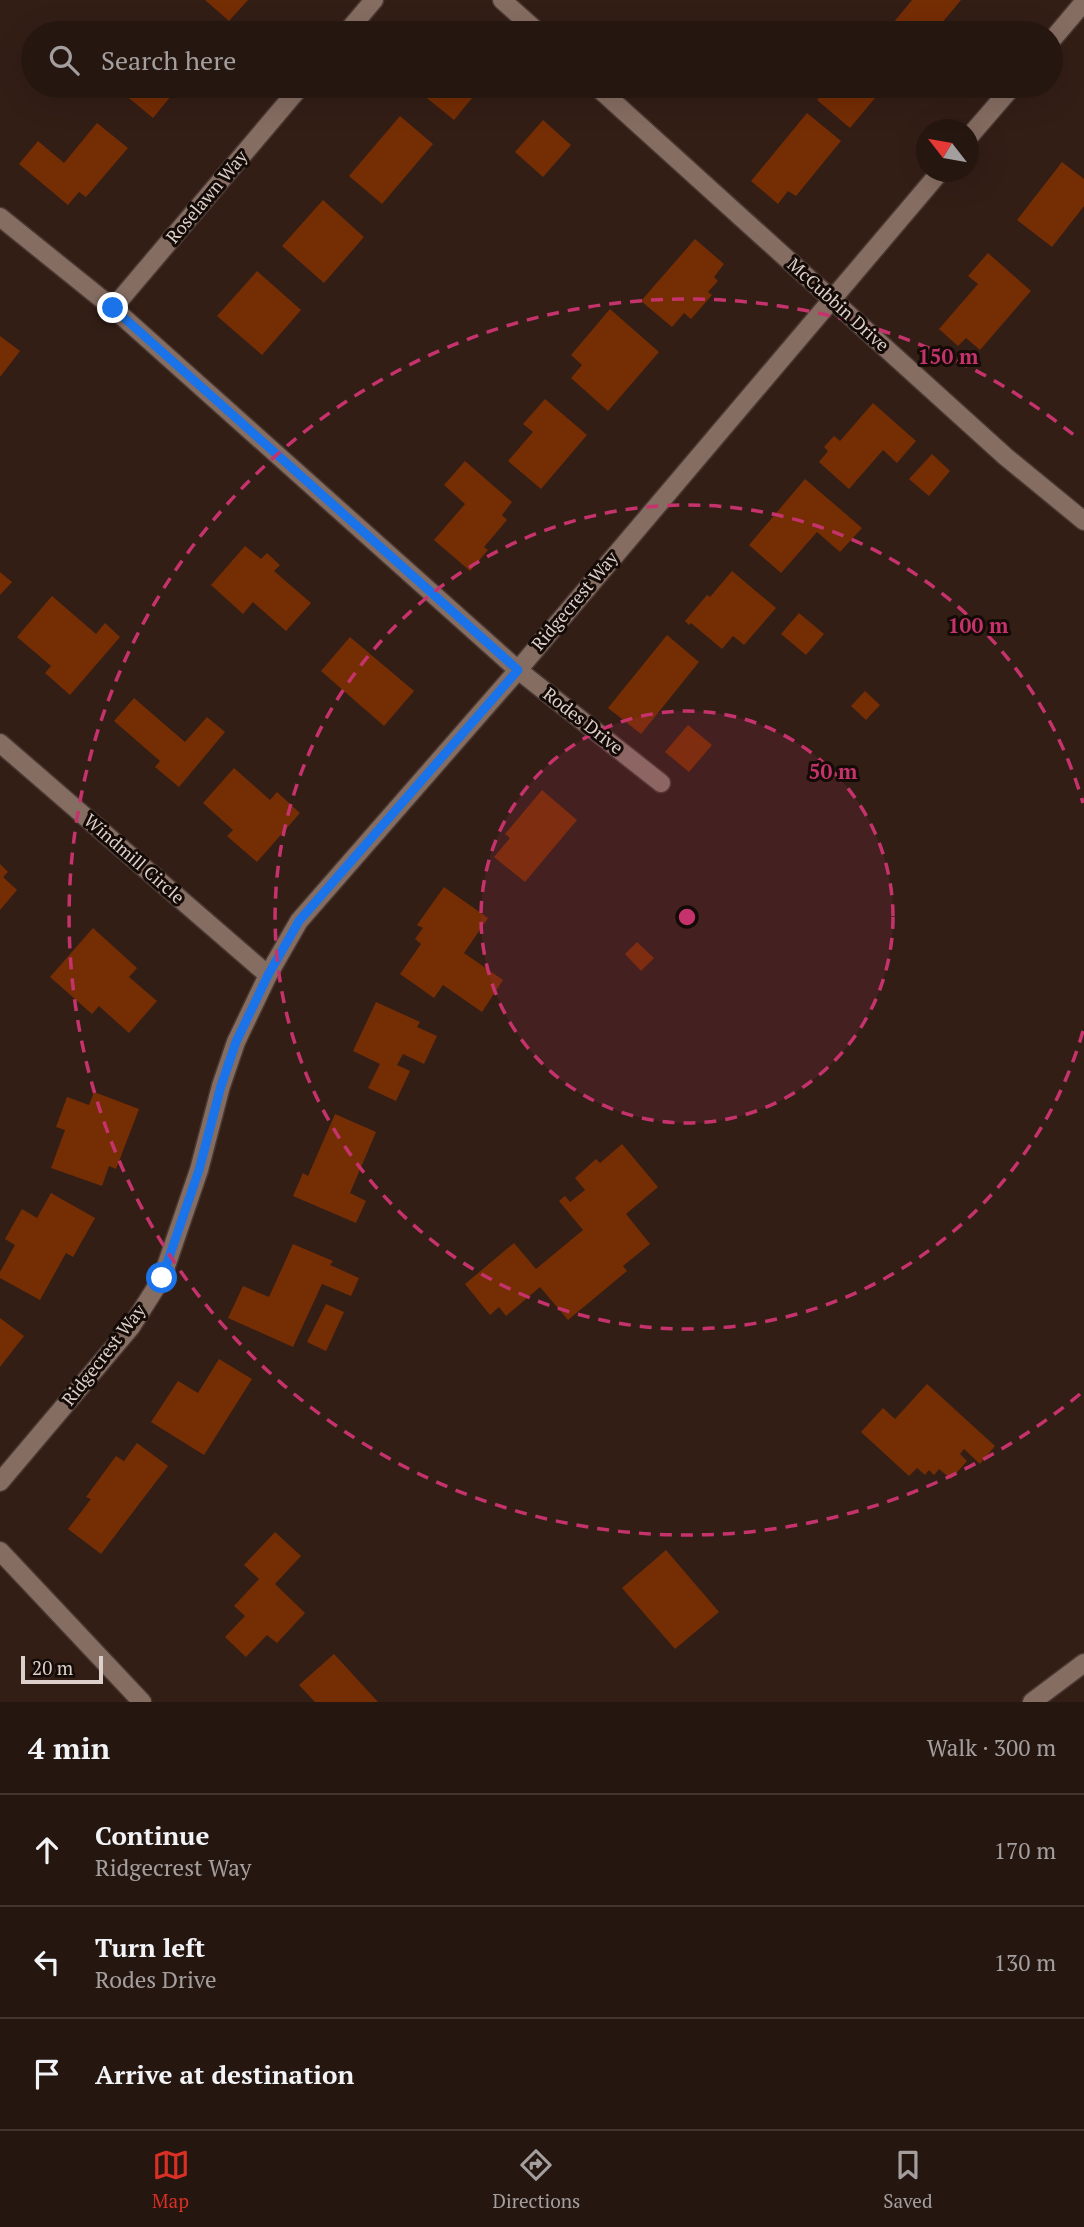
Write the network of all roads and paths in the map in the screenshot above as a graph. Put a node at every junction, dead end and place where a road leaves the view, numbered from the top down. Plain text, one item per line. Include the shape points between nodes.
1 (374, 0) edge
2 (502, 0) edge
3 (1084, 2) edge
4 (356, 21) edge
5 (526, 21) edge
6 (1063, 27) edge
7 (291, 98) edge
8 (609, 98) edge
9 (1003, 98) edge
10 (979, 125) edge
11 (931, 182) edge
12 (0, 217) edge
13 (831, 299) junction
14 (113, 308) junction
15 (1084, 521) edge
16 (518, 670) junction
17 (0, 744) edge
18 (662, 783) dead end
19 (268, 975) junction
20 (0, 1482) edge
21 (0, 1551) edge
22 (1084, 1663) edge
23 (142, 1702) edge
24 (1032, 1702) edge

1 - 4 street
2 - 5 street
3 - 6 street
7 - 14 street, Roselawn Way
8 - 13 street, McCubbin Drive
9 - 10 street
11 - 13 street, Ridgecrest Way
12 - 14 street, Rodes Drive
13 - 15 street, McCubbin Drive
13 - 16 street, Ridgecrest Way
14 - 16 street, Rodes Drive
16 - 18 street, Rodes Drive
16 - 19 street, Ridgecrest Way via 299,921
17 - 19 street, Windmill Circle
19 - 20 street, Ridgecrest Way via 236,1042 162,1278 131,1327
21 - 23 street
22 - 24 street

